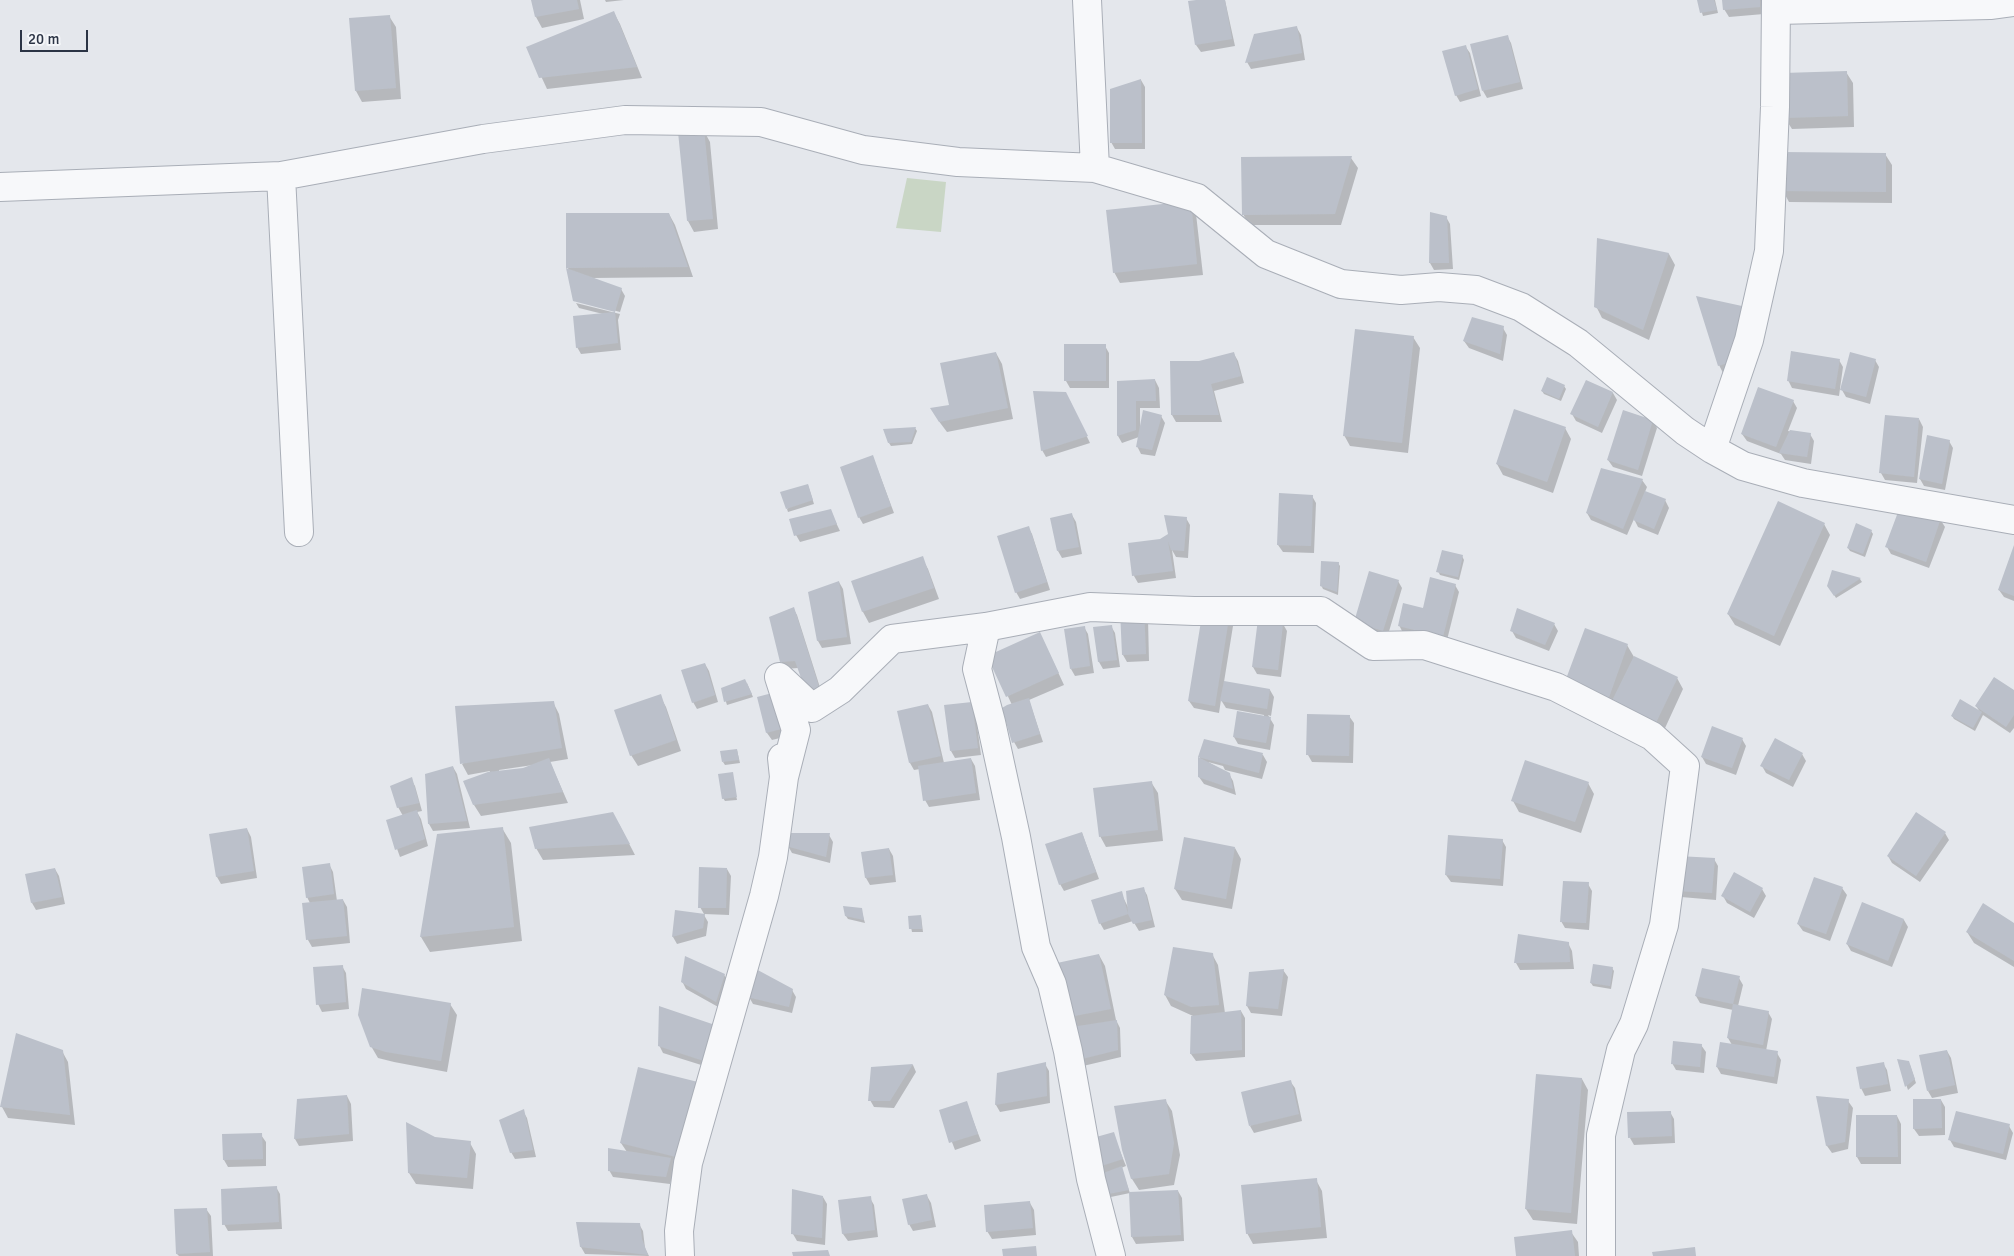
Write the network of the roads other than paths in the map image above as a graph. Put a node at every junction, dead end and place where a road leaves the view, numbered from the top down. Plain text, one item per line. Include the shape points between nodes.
1 (1087, 0) edge
2 (2014, 2) edge
3 (1777, 5) edge
4 (1095, 168) junction
5 (281, 176) junction
6 (0, 187) edge
7 (1712, 449) junction
8 (2014, 520) edge
9 (299, 532) dead end
10 (986, 627) junction
11 (680, 1256) edge
12 (1111, 1256) edge
13 (1601, 1256) edge

1 - 4 street
2 - 3 street via 1990,5
3 - 7 street via 1769,252 1748,340
4 - 5 street via 958,162 864,150 761,122 625,120 483,139
4 - 7 street via 1197,198 1266,254 1341,284 1401,290 1439,287 1476,290 1521,307 1578,342 1685,431
5 - 6 street
5 - 9 street
7 - 8 street via 1743,466 1803,483
10 - 11 street via 892,639 840,690 812,708 779,677 796,730 783,767 773,857 764,896 688,1163
10 - 12 street via 977,670 1012,818 1036,947 1052,984
10 - 13 street via 1090,607 1321,611 1373,646 1424,645 1556,687 1652,736 1685,766 1664,925 1634,1024 1621,1050 1601,1135

